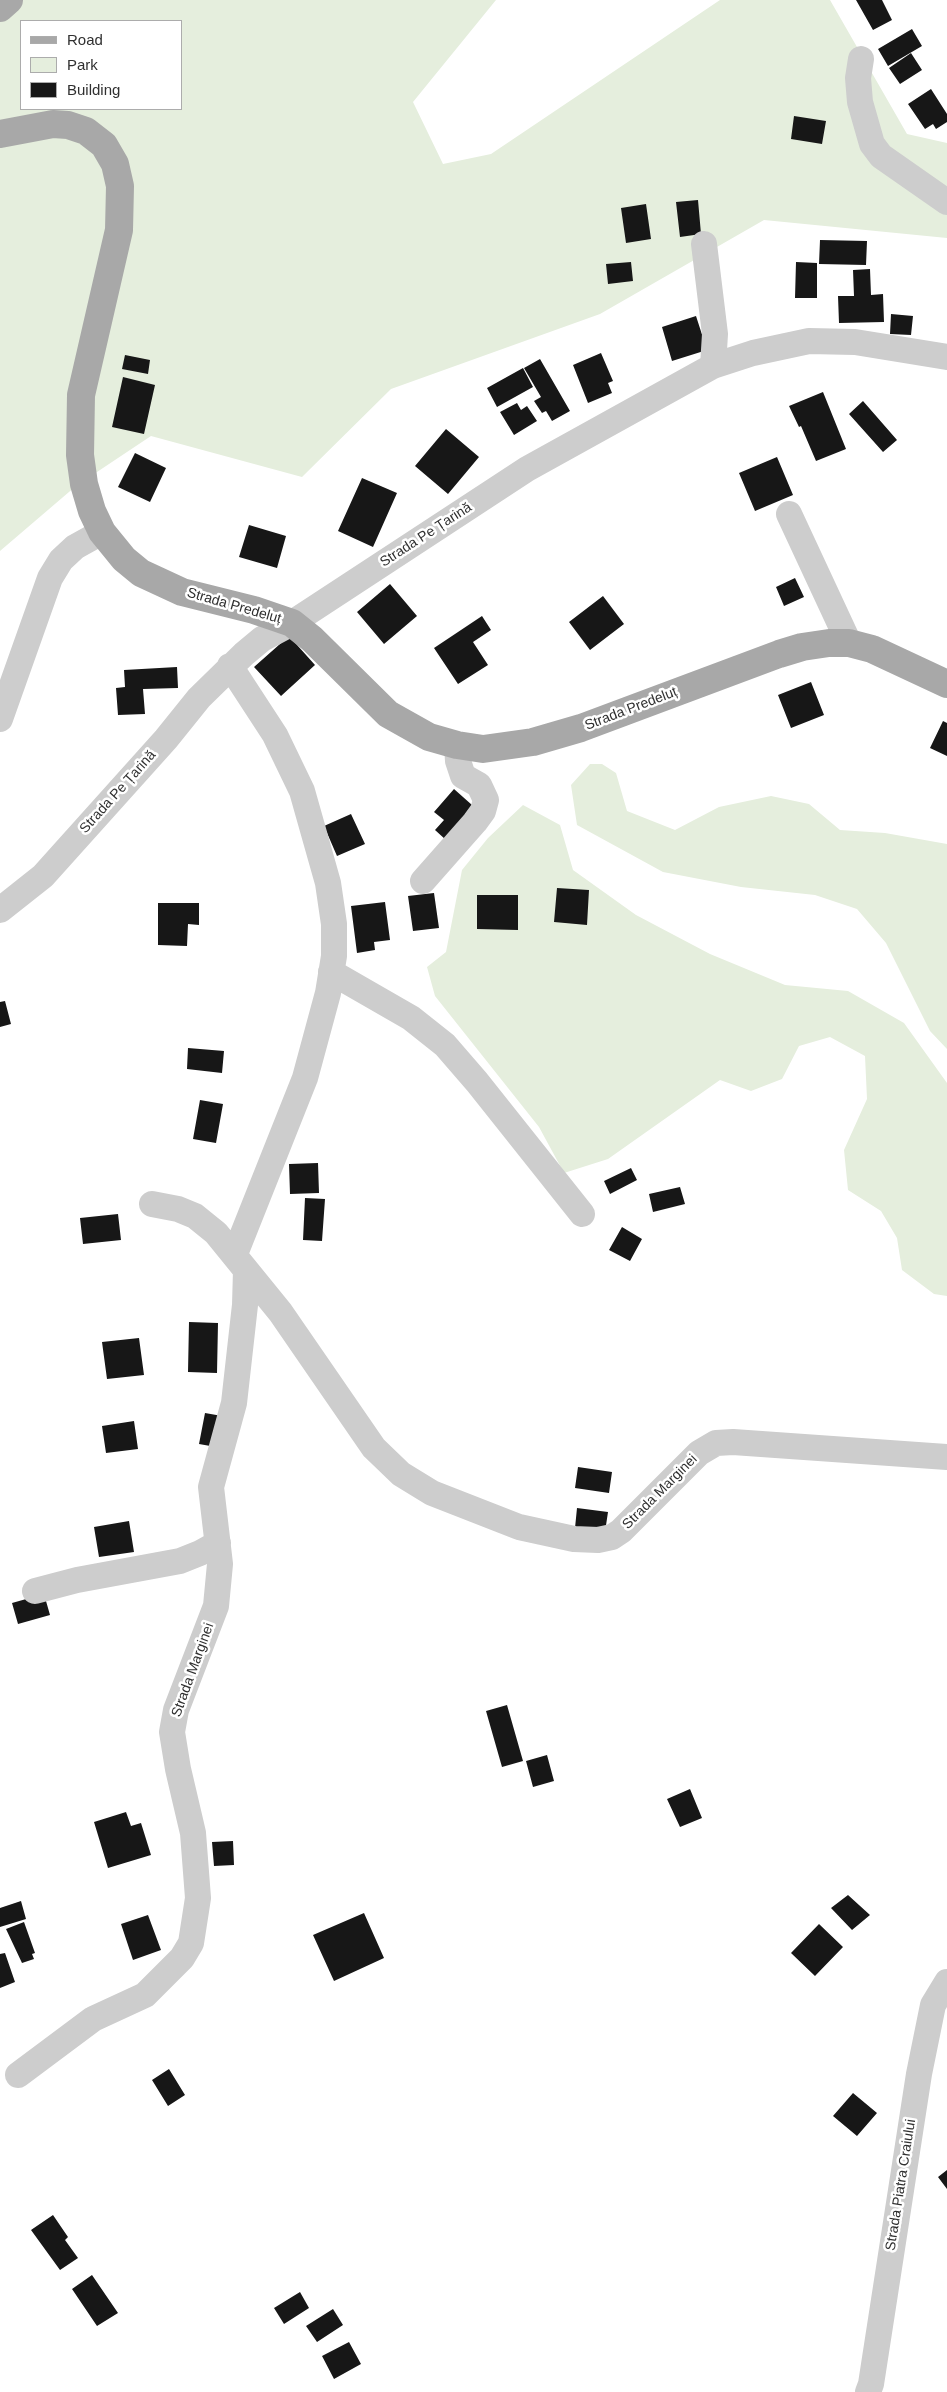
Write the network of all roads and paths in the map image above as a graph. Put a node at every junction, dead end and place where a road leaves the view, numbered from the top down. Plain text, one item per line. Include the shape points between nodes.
1 (10, 0) edge
2 (0, 8) edge
3 (861, 59) dead end
4 (0, 134) edge
5 (947, 202) edge
6 (704, 244) dead end
7 (947, 357) edge
8 (713, 366) junction
9 (790, 514) dead end
10 (102, 532) junction
11 (292, 623) junction
12 (849, 644) junction
13 (230, 666) junction
14 (947, 684) edge
15 (0, 719) edge
16 (457, 745) junction
17 (423, 880) dead end
18 (0, 910) edge
19 (332, 972) junction
20 (152, 1204) dead end
21 (582, 1214) dead end
22 (241, 1262) junction
23 (947, 1457) edge
24 (218, 1543) junction
25 (35, 1591) dead end
26 (947, 1982) edge
27 (18, 2075) dead end
28 (868, 2392) edge

1 - 2 main road
3 - 5 street via 858,78 860,102 872,144 881,156
4 - 10 main road, Strada Predeluț via 45,125 68,125 86,131 104,145 115,164 120,186 119,230 87,365 79,426 84,484
6 - 8 street via 715,334
7 - 8 street, Strada Pe Țarină via 855,342 809,341
8 - 11 street, Strada Pe Țarină via 527,469
9 - 12 street
10 - 11 main road, Strada Predeluț via 124,559 158,582 182,592
10 - 15 street via 60,560 50,578
11 - 13 street, Strada Pe Țarină via 262,640
11 - 16 main road, Strada Predeluț via 388,714 429,737
12 - 14 main road, Strada Predeluț via 902,661
12 - 16 main road, Strada Predeluț via 829,643 779,654 581,728 534,742 483,749
13 - 18 street, Strada Pe Țarină via 43,876
13 - 19 street via 275,735 302,791 329,891 334,924
16 - 17 street via 463,776 478,785 486,800 475,822
19 - 21 street via 411,1018 444,1046 477,1082
19 - 22 street via 305,1078
20 - 22 street, Strada Marginei via 178,1208 196,1216
22 - 23 street, Strada Marginei via 281,1313 374,1448 401,1474 432,1493 519,1527 574,1539 612,1537 622,1531 699,1453 716,1443
22 - 24 street, Strada Marginei via 244,1314 234,1402 211,1487
24 - 25 street via 200,1554 180,1560
24 - 27 street, Strada Marginei via 220,1564 216,1606 176,1710 172,1732 193,1833 198,1898 191,1943 182,1958 144,1995 93,2019
26 - 28 street, Strada Piatra Craiului via 933,2005 919,2074

